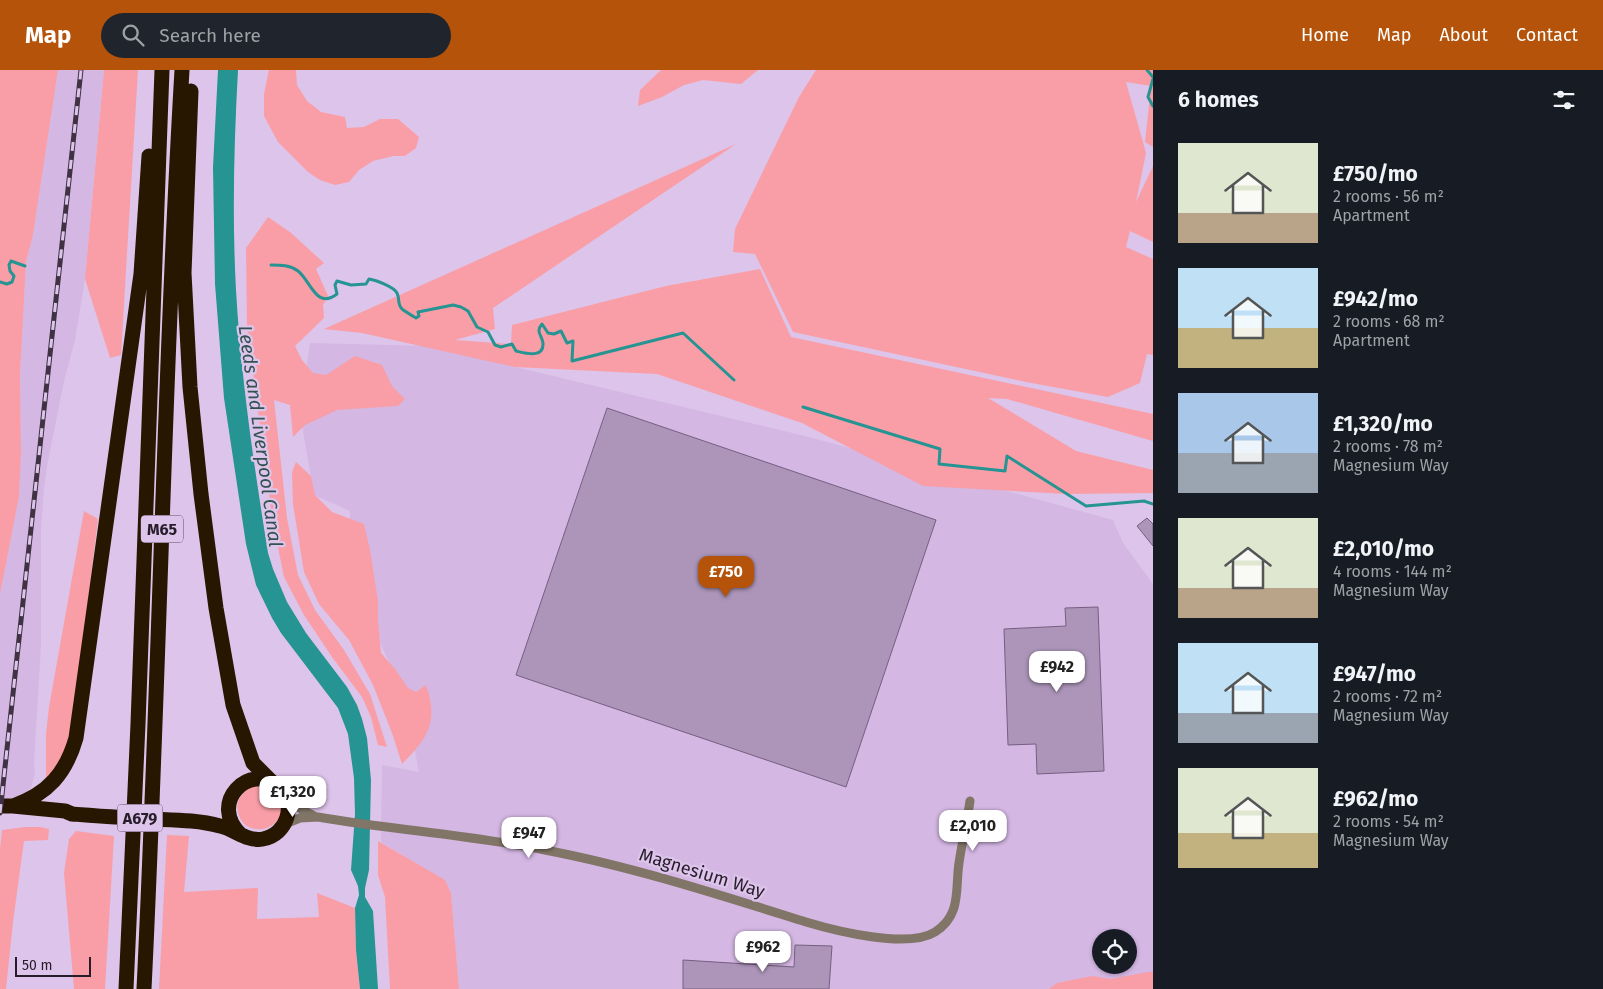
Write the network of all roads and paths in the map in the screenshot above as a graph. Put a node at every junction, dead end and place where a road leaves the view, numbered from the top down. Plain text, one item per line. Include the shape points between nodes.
1 (154, 70) edge
2 (162, 70) edge
3 (182, 70) edge
4 (192, 70) edge
5 (272, 782) junction
6 (284, 794) junction
7 (230, 800) junction
8 (970, 802) dead end
9 (4, 809) edge
10 (318, 818) junction
11 (194, 821) junction
12 (285, 824) junction
13 (242, 835) junction
14 (126, 989) edge
15 (144, 989) edge

1 - 9 highway via 141,274 76,738 72,754 56,780 28,801
2 - 14 highway, M65
3 - 15 highway, M65
4 - 5 highway via 184,273 190,387 201,494 232,705 253,763
5 - 6 highway
5 - 7 highway, A679 via 262,779 247,782 235,791
6 - 10 street, Magnesium Way via 301,810
6 - 12 highway via 289,810
7 - 11 highway, A679 via 212,815
7 - 13 highway via 230,819
8 - 10 street, Magnesium Way via 958,870 957,900 942,927 913,939 875,937 813,924 681,883 546,850 486,839
9 - 11 highway, A679
10 - 12 street, Magnesium Way via 300,818
11 - 13 highway, A679 via 222,826
12 - 13 highway, A679 via 278,833 264,839

